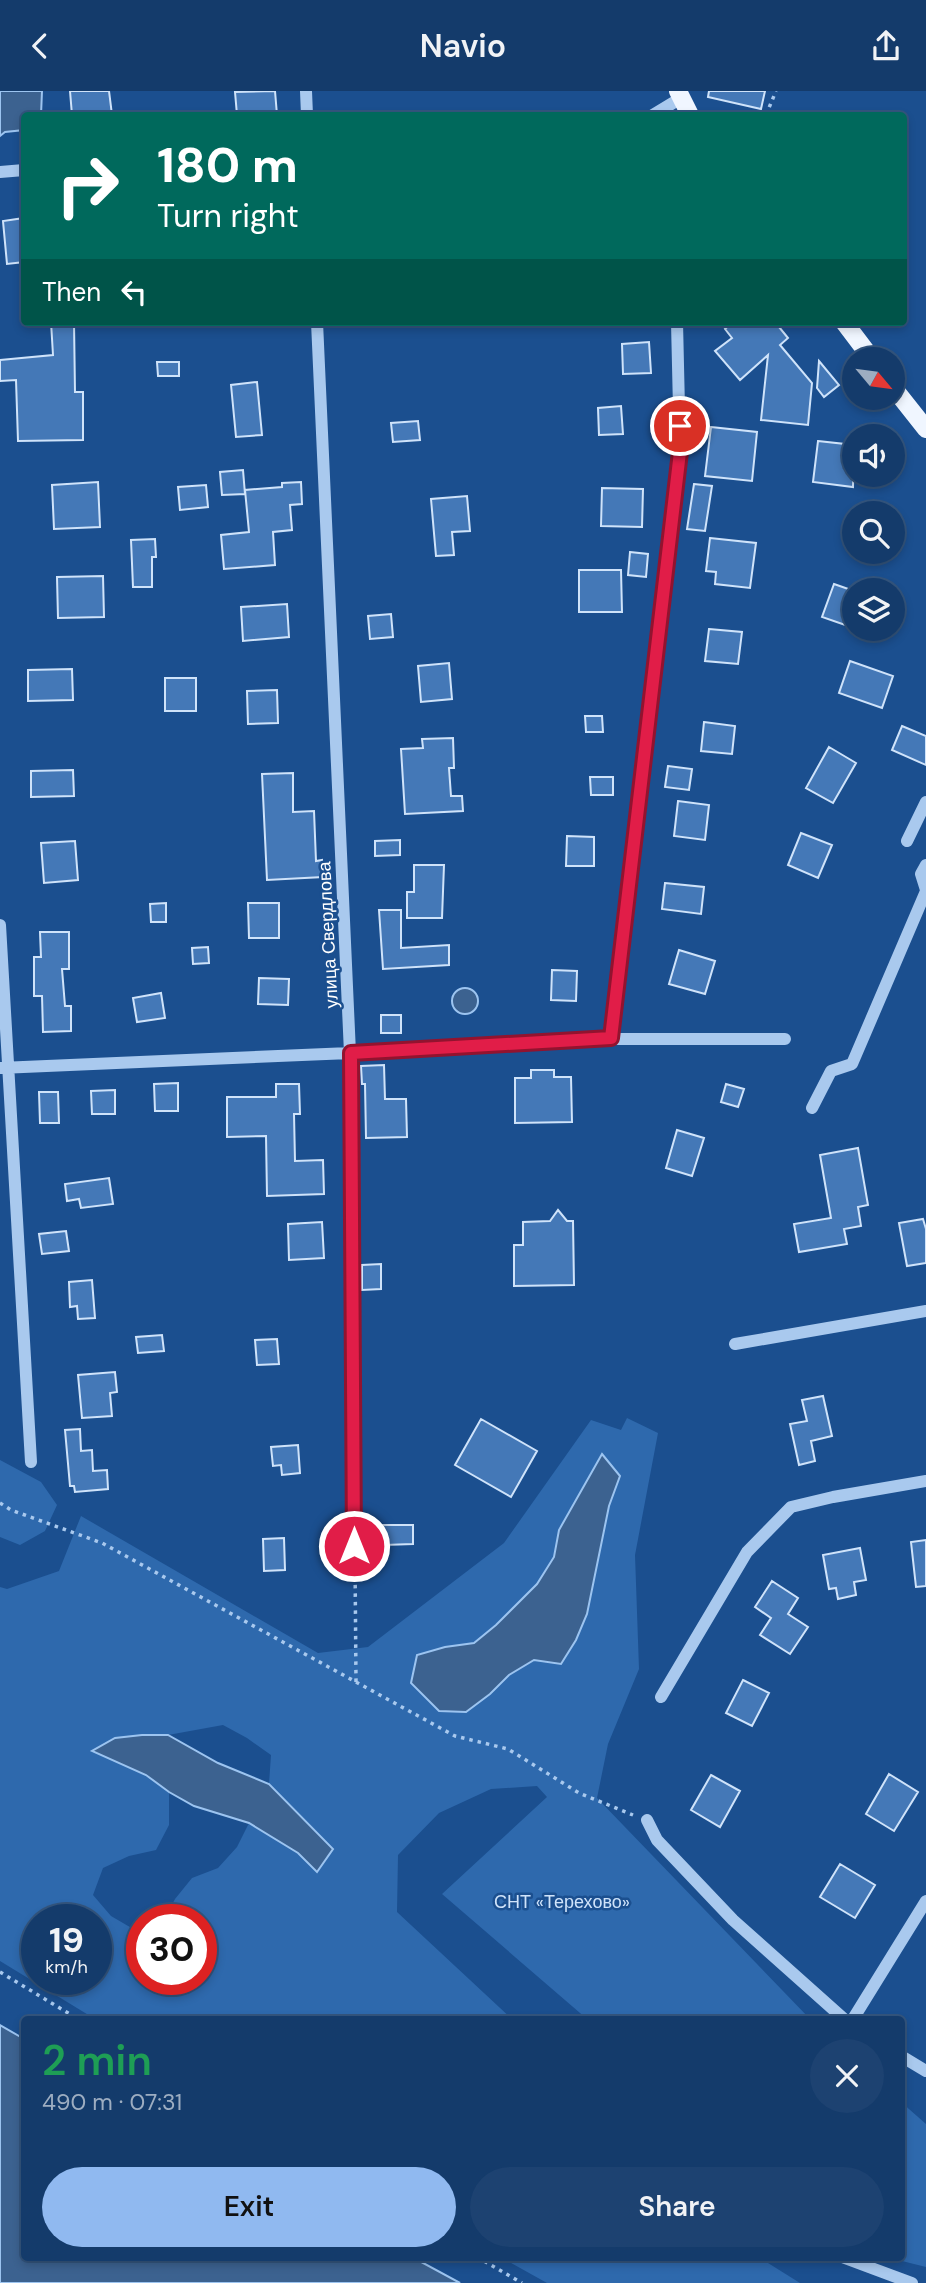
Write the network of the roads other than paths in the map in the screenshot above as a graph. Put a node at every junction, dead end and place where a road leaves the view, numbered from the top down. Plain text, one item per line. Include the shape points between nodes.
1 (306, 91) edge
2 (679, 101) edge
3 (307, 112) edge
4 (659, 112) edge
5 (21, 170) edge
6 (0, 171) edge
7 (317, 326) edge
8 (677, 326) edge
9 (847, 326) edge
10 (863, 347) edge
11 (905, 402) edge
12 (926, 429) edge
13 (926, 802) edge
14 (906, 841) dead end
15 (926, 865) edge
16 (926, 891) edge
17 (0, 925) edge
18 (611, 1038) junction
19 (785, 1038) dead end
20 (351, 1053) junction
21 (4, 1068) edge
22 (812, 1108) dead end
23 (926, 1311) edge
24 (735, 1344) dead end
25 (32, 1462) dead end
26 (926, 1481) edge
27 (354, 1546) road end
28 (661, 1697) dead end
29 (647, 1820) road end
30 (926, 1901) edge
31 (841, 2016) edge
32 (855, 2016) edge
33 (905, 2058) edge
34 (926, 2071) edge
35 (853, 2261) edge
36 (912, 2283) edge

1 - 3 street
2 - 4 street
5 - 6 street
7 - 20 street, улица Свердлова
8 - 18 street via 680,452
9 - 10 main road
11 - 12 main road
13 - 14 street
15 - 16 street via 921,874
16 - 22 street via 852,1064 831,1071
17 - 21 street
18 - 19 street
18 - 20 street
20 - 21 street
20 - 27 street, улица Свердлова
21 - 25 street
23 - 24 street
26 - 28 street via 791,1507 747,1552
29 - 31 street via 657,1840 733,1920
30 - 32 street
33 - 34 street
35 - 36 street

